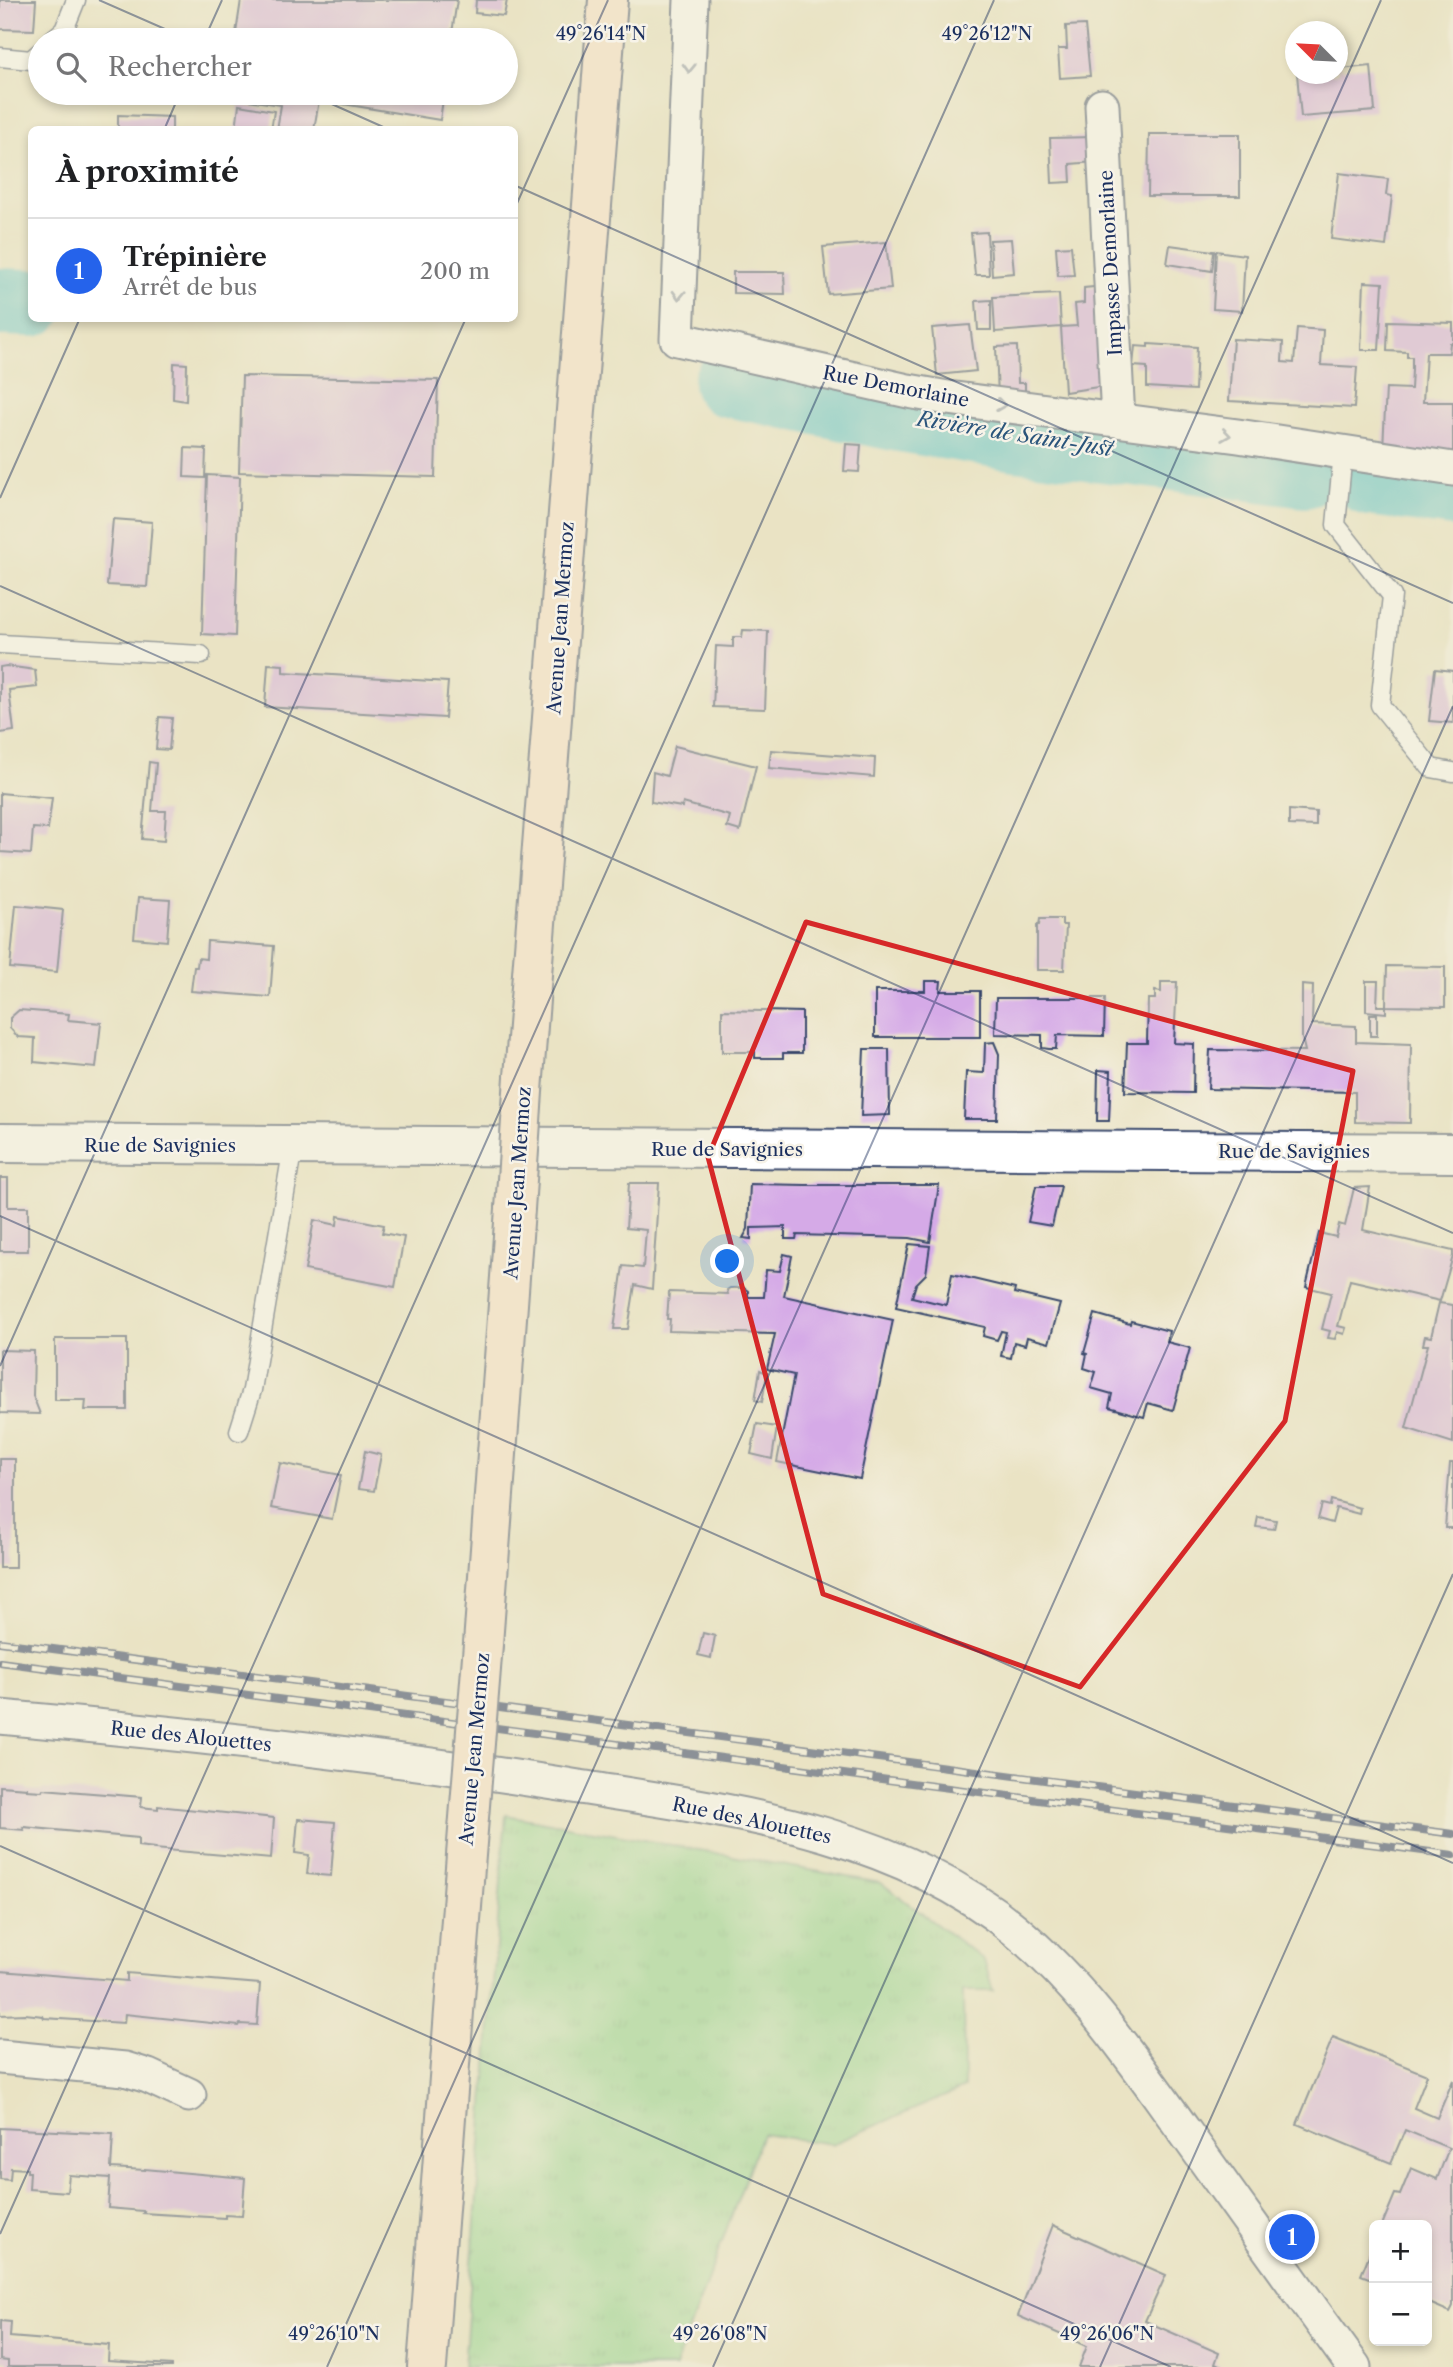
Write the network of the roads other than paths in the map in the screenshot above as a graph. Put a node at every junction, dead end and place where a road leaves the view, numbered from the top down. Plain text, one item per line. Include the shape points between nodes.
1 (76, 0) edge
2 (608, 0) edge
3 (691, 0) edge
4 (65, 28) edge
5 (0, 57) edge
6 (28, 60) edge
7 (1102, 106) dead end
8 (1118, 421) junction
9 (1343, 452) junction
10 (1453, 469) edge
11 (0, 644) edge
12 (201, 655) dead end
13 (1453, 772) edge
14 (7, 1137) edge
15 (293, 1146) junction
16 (1453, 1153) edge
17 (239, 1431) dead end
18 (0, 1717) edge
19 (0, 2057) edge
20 (189, 2095) dead end
21 (427, 2367) edge
22 (1354, 2367) edge

1 - 4 lane
2 - 21 main road, Avenue Jean Mermoz, bridge
3 -> 8 street, Rue Demorlaine via 677,339 908,391
5 - 6 lane
7 - 8 street, Impasse Demorlaine
8 -> 9 street, Rue Demorlaine
9 - 10 street, Rue Demorlaine
9 - 13 lane via 1336,525 1392,596 1380,705 1431,768
11 - 12 lane
14 - 15 street, Rue de Savignies
15 - 16 street, Rue de Savignies
15 - 17 lane via 252,1390
18 - 22 street, Rue des Alouettes via 356,1754 716,1810 829,1835 923,1872 988,1909 1079,1992
19 - 20 street via 125,2069

